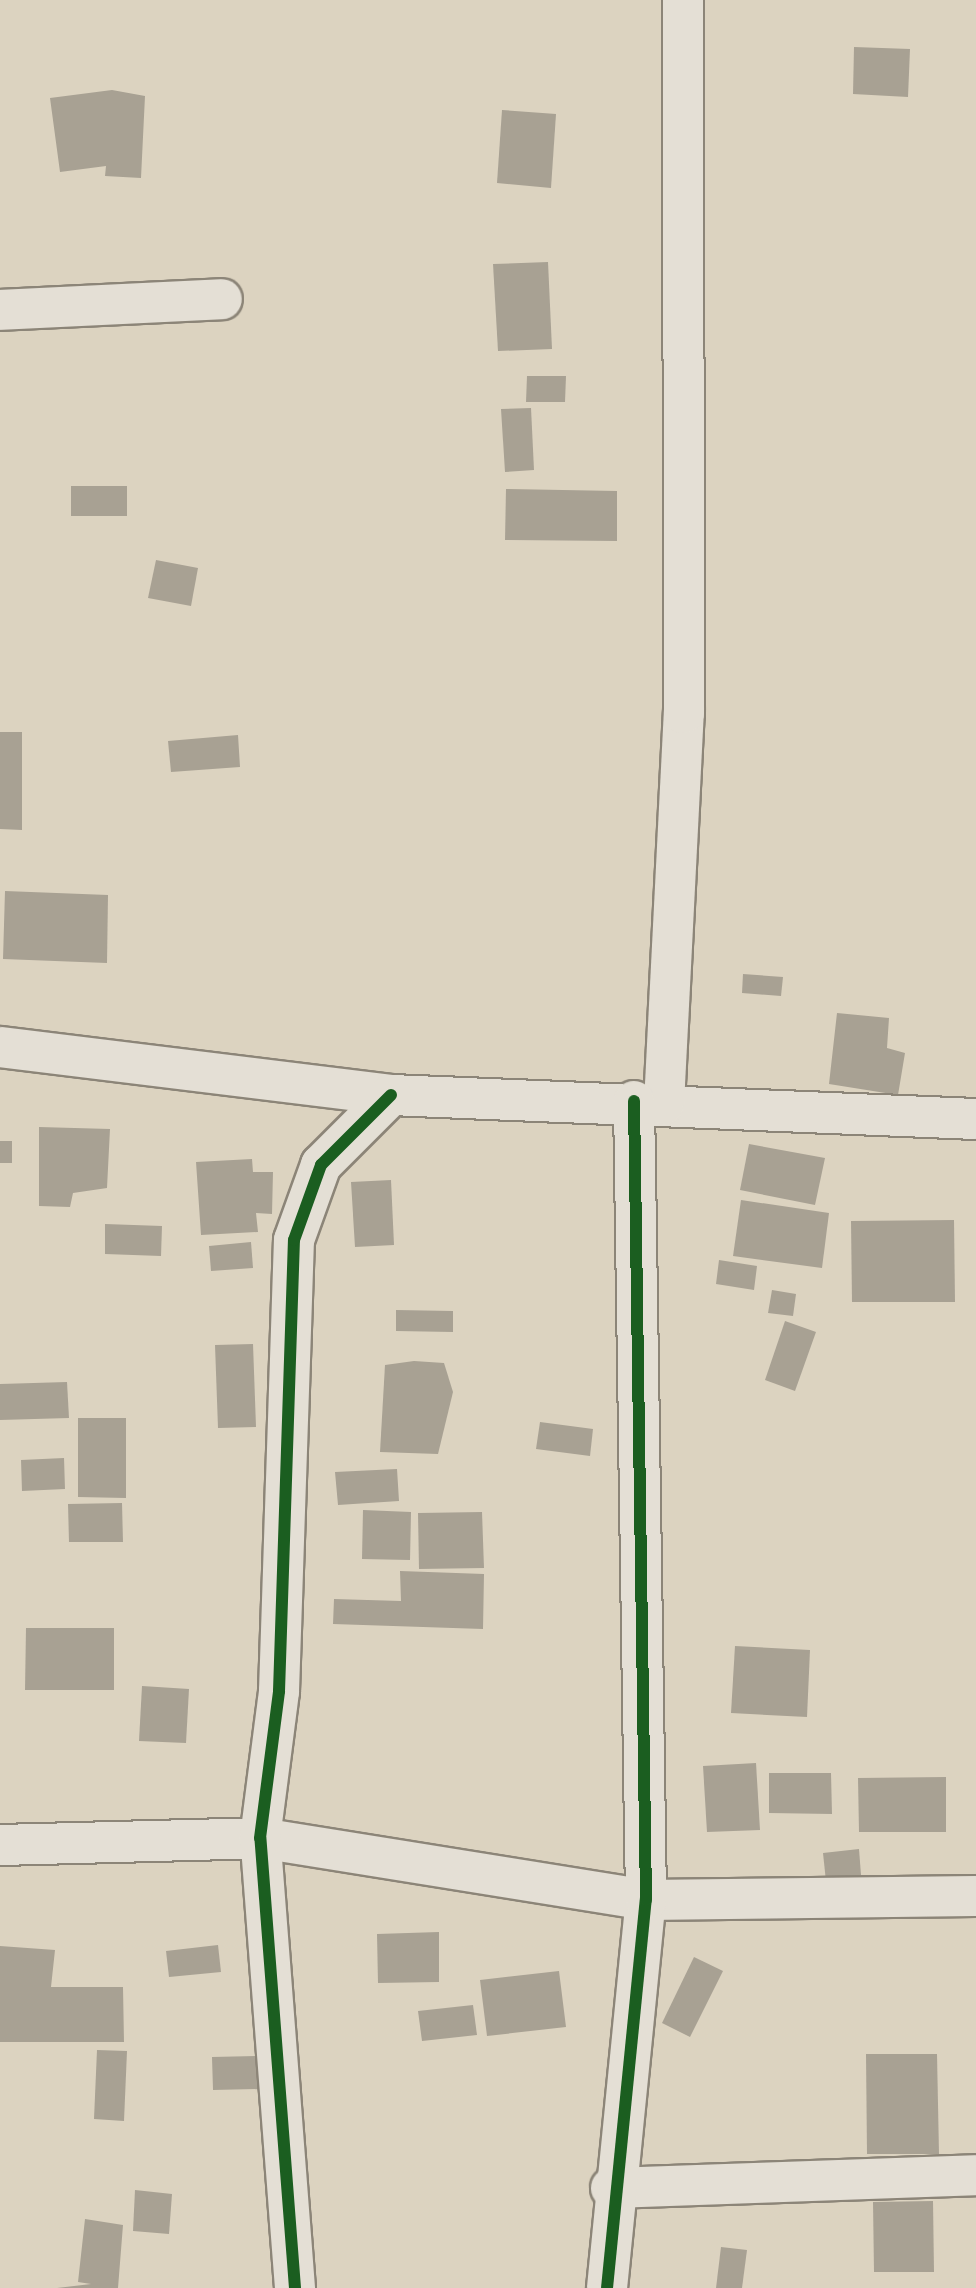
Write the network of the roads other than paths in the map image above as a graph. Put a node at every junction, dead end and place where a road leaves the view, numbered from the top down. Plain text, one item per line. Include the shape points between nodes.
1 (683, 0) edge
2 (222, 299) dead end
3 (0, 310) edge
4 (0, 1048) edge
5 (391, 1095) junction
6 (649, 1103) junction
7 (976, 1119) edge
8 (260, 1838) junction
9 (0, 1845) edge
10 (976, 1896) edge
11 (646, 1900) junction
12 (976, 2175) edge
13 (612, 2188) junction
14 (295, 2288) edge
15 (607, 2288) edge

1 - 6 street via 684,713
2 - 3 street
4 - 5 street
5 - 6 street
5 - 8 street via 322,1166 294,1240 279,1691
6 - 7 street
6 - 11 street
8 - 9 street
8 - 11 street
8 - 14 street
10 - 11 street
11 - 13 street
12 - 13 street
13 - 15 street

